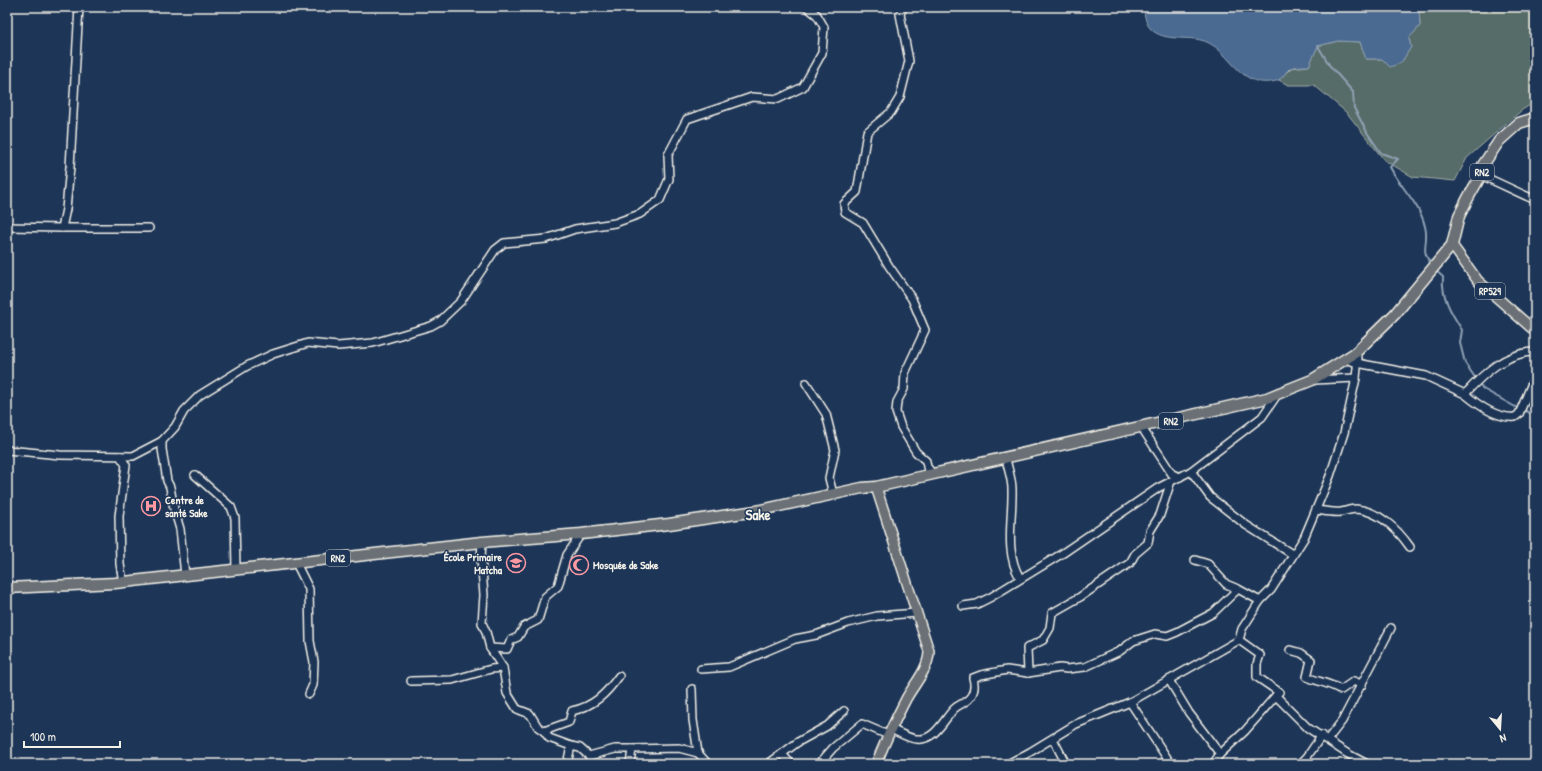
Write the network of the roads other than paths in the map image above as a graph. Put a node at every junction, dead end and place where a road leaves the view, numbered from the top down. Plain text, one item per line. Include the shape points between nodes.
1 (79, 7) edge
2 (807, 7) edge
3 (903, 7) edge
4 (1535, 118) edge
5 (1481, 176) junction
6 (1535, 200) edge
7 (7, 227) edge
8 (62, 228) junction
9 (149, 228) dead end
10 (1452, 245) junction
11 (1535, 331) edge
12 (1355, 353) junction
13 (1534, 353) edge
14 (1346, 359) junction
15 (1357, 363) junction
16 (1535, 376) edge
17 (1356, 378) junction
18 (1312, 380) junction
19 (806, 383) dead end
20 (1465, 394) junction
21 (1277, 395) junction
22 (1142, 428) junction
23 (162, 441) junction
24 (7, 450) edge
25 (120, 456) junction
26 (1002, 457) junction
27 (1191, 471) junction
28 (932, 473) junction
29 (195, 474) dead end
30 (1180, 477) junction
31 (1171, 481) junction
32 (876, 487) junction
33 (833, 494) junction
34 (1316, 510) junction
35 (581, 534) junction
36 (482, 542) junction
37 (1410, 548) dead end
38 (1292, 554) junction
39 (1195, 560) dead end
40 (296, 563) junction
41 (236, 570) junction
42 (185, 575) junction
43 (1020, 578) junction
44 (123, 582) junction
45 (7, 588) edge
46 (1238, 589) junction
47 (1260, 601) junction
48 (962, 606) dead end
49 (917, 613) junction
50 (1390, 628) dead end
51 (1239, 640) junction
52 (490, 648) junction
53 (1290, 650) dead end
54 (503, 668) junction
55 (701, 669) dead end
56 (1028, 674) junction
57 (619, 676) dead end
58 (1169, 680) junction
59 (411, 682) dead end
60 (1362, 685) junction
61 (692, 689) dead end
62 (309, 694) dead end
63 (1276, 696) junction
64 (1130, 702) junction
65 (844, 711) dead end
66 (544, 731) junction
67 (889, 732) junction
68 (1325, 737) junction
69 (1053, 739) junction
70 (571, 746) junction
71 (632, 749) junction
72 (698, 753) junction
73 (782, 754) junction
74 (1220, 754) junction
75 (567, 764) edge
76 (630, 764) edge
77 (708, 764) edge
78 (768, 764) edge
79 (790, 764) edge
80 (819, 764) edge
81 (876, 764) edge
82 (1008, 764) edge
83 (1066, 764) edge
84 (1171, 764) edge
85 (1213, 764) edge
86 (1300, 764) edge
87 (1367, 764) edge

1 - 8 street via 70,167
2 - 23 street via 817,15 824,27 822,53 803,87 778,99 752,97 687,119 668,154 669,179 660,200 640,214 615,223 575,229 546,239 504,243 495,250 461,301 440,321 421,330 373,343 338,346 308,343 273,354 247,366 200,395 184,411 175,427
3 - 28 street via 900,14 909,61 900,97 891,112 867,132 857,192 844,204 844,208 845,212 863,223 912,299 925,330 905,373 904,390 897,402 896,412 901,428
4 - 5 highway, RN2 via 1519,123 1500,141 1483,165
5 - 6 street
5 - 10 highway, RN2 via 1459,216
7 - 8 street
8 - 9 street
10 - 11 main road, RP529 via 1478,280
10 - 12 highway, RN2 via 1395,314
12 - 14 highway, RN2
12 - 15 street
13 - 20 street via 1519,354 1499,363
14 - 15 street
14 - 18 highway, RN2
15 - 17 street
15 - 20 street via 1426,376
16 - 20 street via 1516,417 1510,418 1494,413 1478,405
17 - 18 street
17 - 34 street via 1344,433
18 - 21 highway, RN2
19 - 33 street via 826,414 835,450 829,478
21 - 22 highway, RN2
21 - 27 street via 1262,417
22 - 26 highway, RN2
22 - 30 street via 1172,474
23 - 25 street via 133,456
23 - 42 street via 167,481 180,529
24 - 25 street via 60,455
25 - 44 street via 126,466 119,516
26 - 28 highway, RN2
26 - 43 street via 1006,459 1012,489 1010,535 1014,567
27 - 30 street
27 - 38 street via 1210,497 1246,525
28 - 32 highway, RN2
29 - 41 street via 231,507 235,518
30 - 31 street
31 - 43 street via 1063,553
31 - 56 street via 1148,543 1135,554 1130,563 1052,613 1050,628 1043,640 1027,648
32 - 33 highway, RN2
32 - 49 main road
33 - 35 highway, RN2 via 756,511
34 - 37 street via 1340,512 1356,509 1370,513 1384,519 1404,537
34 - 38 street via 1304,538
35 - 36 highway, RN2
35 - 52 street via 566,555 558,586 545,597 538,620 524,627 518,637 511,640 507,649
36 - 40 highway, RN2
36 - 52 street via 482,623
38 - 47 street via 1271,590
39 - 46 street via 1208,564 1226,584
40 - 41 highway, RN2
40 - 62 street via 309,589 310,641 314,662 313,685
41 - 42 highway, RN2
42 - 44 highway, RN2
43 - 48 street via 984,601
44 - 45 highway, RN2
46 - 47 street
46 - 56 street via 1213,613 1177,632 1167,636 1156,634 1133,641 1120,651 1085,666
47 - 51 street via 1242,629
49 - 55 street via 877,616 848,623 795,639 729,667
49 - 67 main road via 928,646 929,658
50 - 60 street
51 - 58 street
51 - 63 street via 1260,655 1257,677 1279,692
52 - 54 street
53 - 60 street via 1301,653 1311,660 1307,677 1330,683 1341,690 1354,681
54 - 59 street via 452,680
54 - 66 street via 507,693 511,701 517,709 530,714 538,727
56 - 67 street via 1007,670 973,678 972,696 955,708 929,736 917,740
57 - 66 street via 608,691 587,708 572,711 569,722
58 - 64 street
58 - 74 street via 1189,713
60 - 68 street via 1342,721
61 - 72 street
63 - 68 street via 1299,720
63 - 74 street via 1246,731
64 - 69 street via 1076,724
64 - 84 street
65 - 73 street via 827,726
66 - 70 street via 549,738
67 - 80 street via 862,724 833,748
67 - 81 main road
68 - 86 street
68 - 87 street
69 - 82 street
69 - 83 street
70 - 71 street via 580,748 589,756 615,748
70 - 75 street
71 - 72 street via 679,748
71 - 76 street
72 - 77 street
73 - 78 street
73 - 79 street
74 - 85 street

